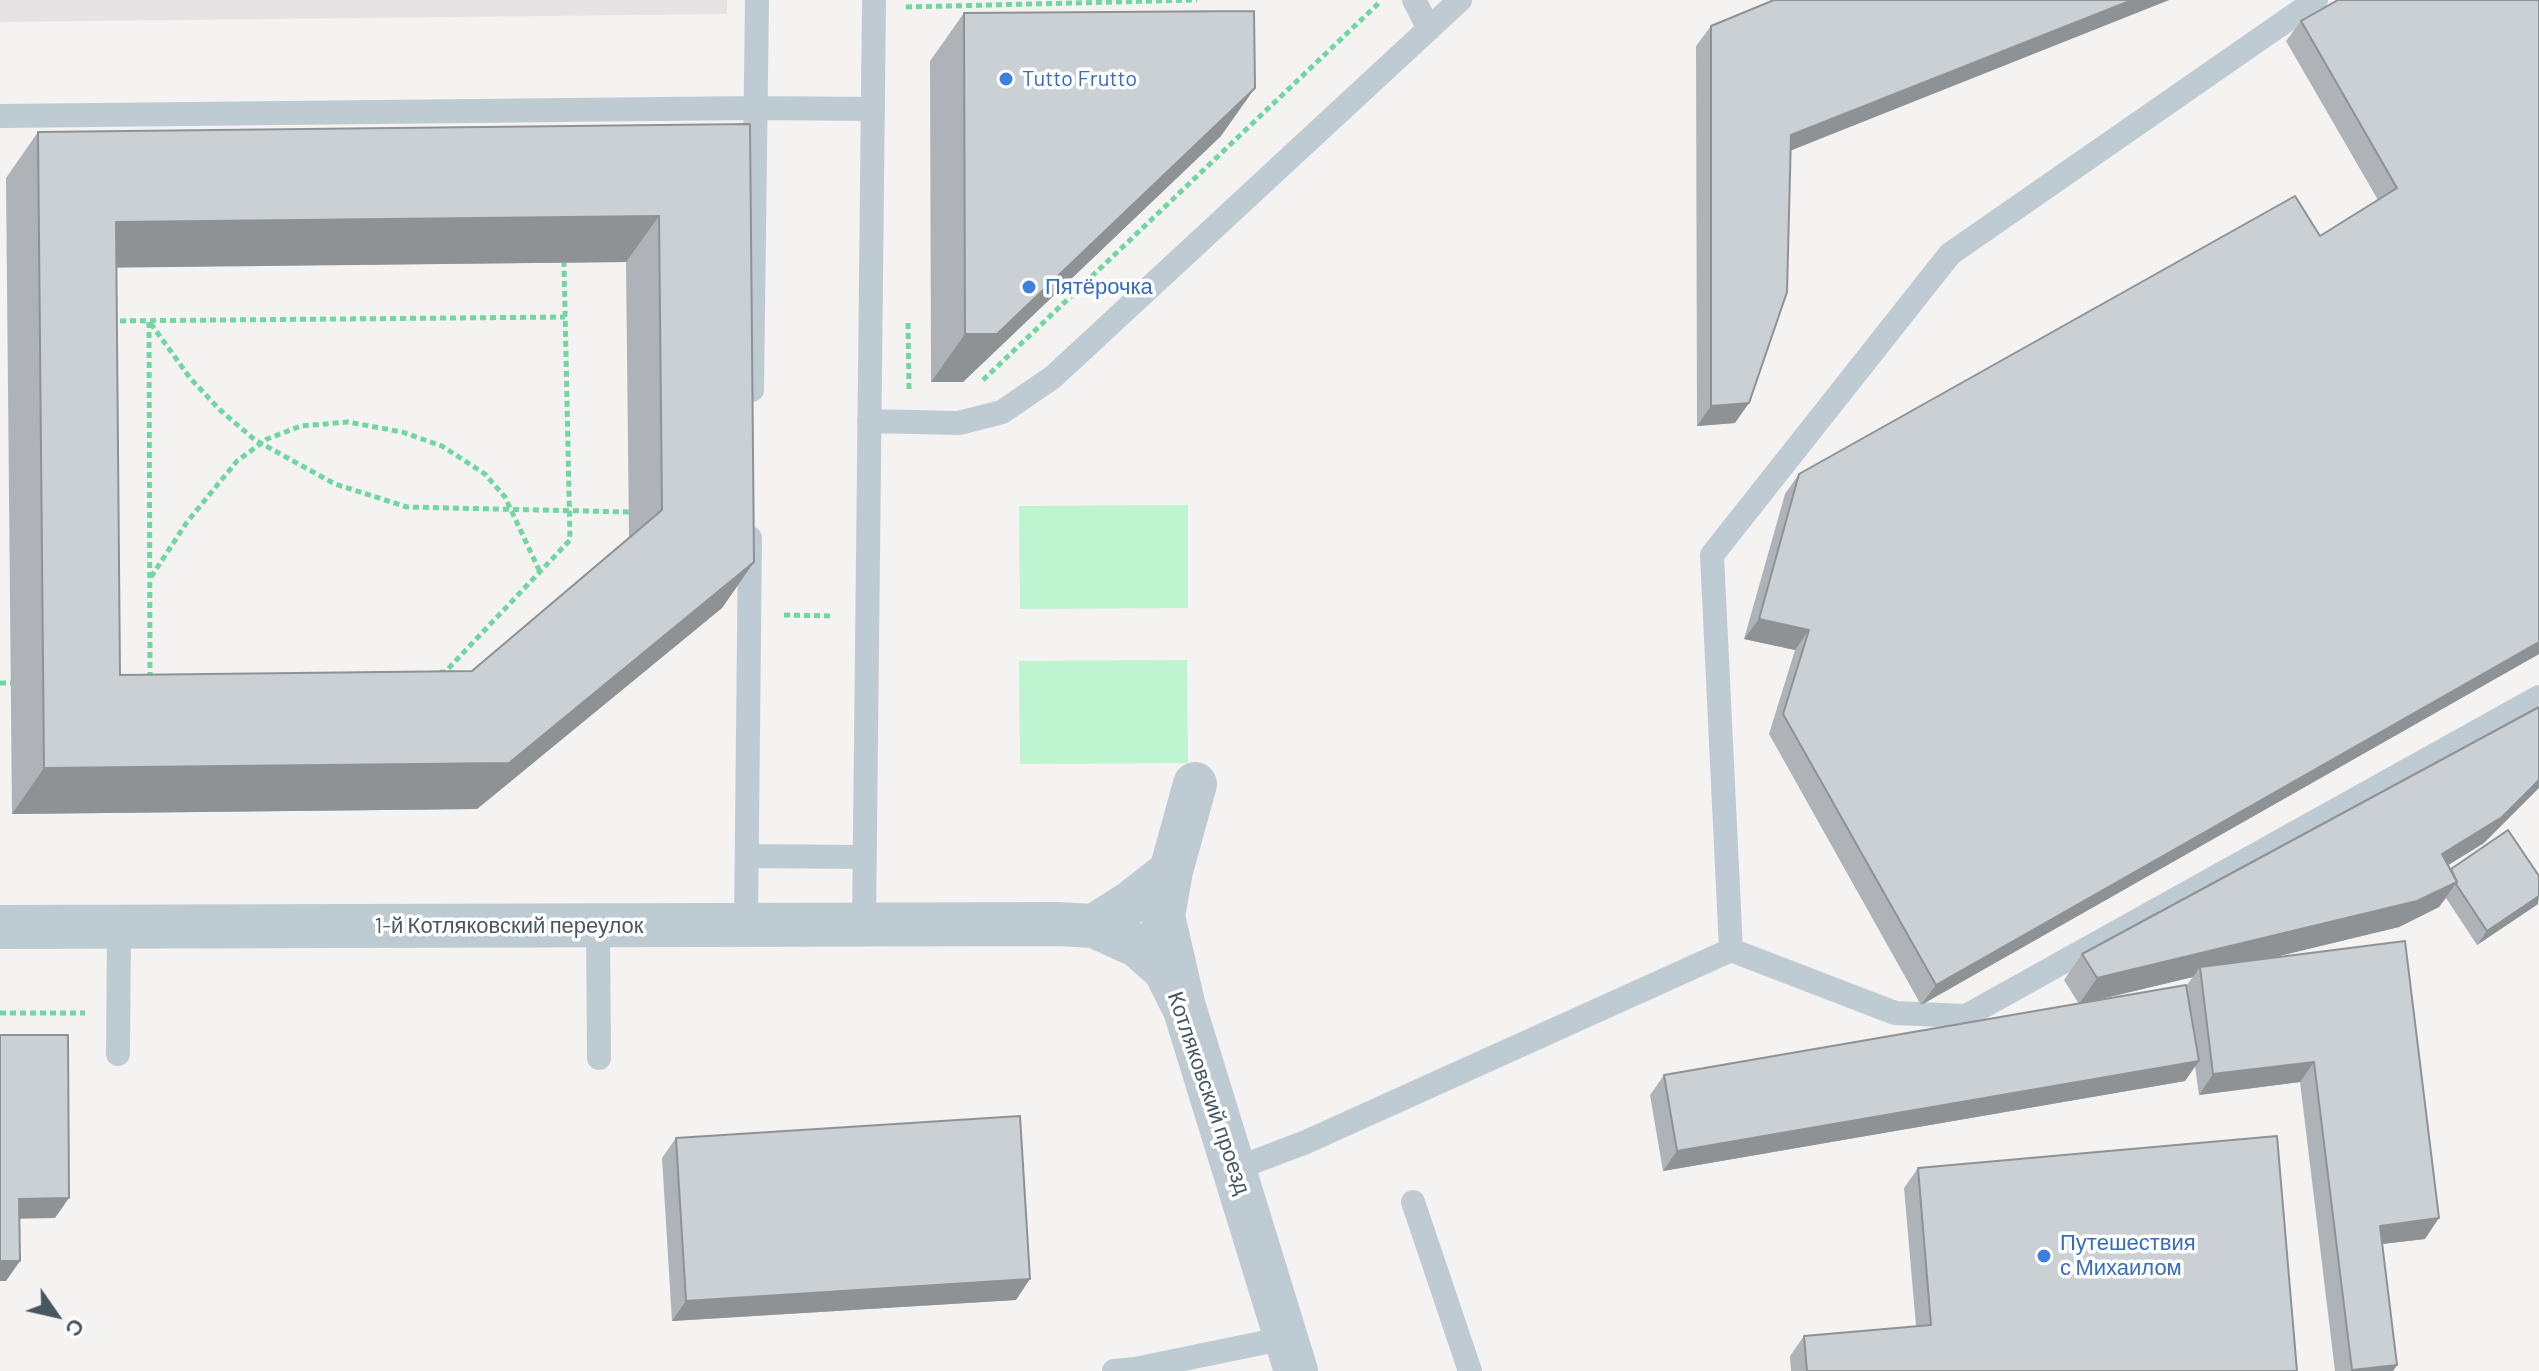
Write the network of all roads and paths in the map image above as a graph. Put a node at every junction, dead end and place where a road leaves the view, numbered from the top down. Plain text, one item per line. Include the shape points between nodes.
1 (757, 0) edge
2 (874, 0) edge
3 (1197, 0) edge
4 (1381, 0) edge
5 (1414, 0) edge
6 (1460, 0) edge
7 (2316, 0) edge
8 (906, 22) dead end
9 (1429, 29) junction
10 (755, 108) junction
11 (873, 109) junction
12 (0, 116) edge
13 (564, 263) edge
14 (908, 315) dead end
15 (565, 317) junction
16 (97, 321) edge
17 (149, 321) junction
18 (981, 382) edge
19 (909, 393) dead end
20 (752, 418) edge
21 (869, 421) junction
22 (261, 444) junction
23 (511, 511) junction
24 (751, 511) edge
25 (570, 512) junction
26 (629, 512) dead end
27 (540, 572) junction
28 (149, 579) junction
29 (749, 615) junction
30 (867, 616) junction
31 (430, 672) edge
32 (138, 679) edge
33 (150, 679) junction
34 (166, 679) edge
35 (0, 683) edge
36 (11, 683) dead end
37 (2539, 697) edge
38 (1195, 784) dead end
39 (747, 856) junction
40 (864, 857) junction
41 (1171, 871) junction
42 (598, 925) junction
43 (746, 925) junction
44 (864, 925) junction
45 (1018, 925) joint
46 (1094, 926) junction
47 (0, 927) edge
48 (119, 927) junction
49 (1731, 950) junction
50 (1185, 1010) junction
51 (0, 1013) edge
52 (118, 1013) junction
53 (118, 1054) dead end
54 (599, 1058) dead end
55 (1235, 1169) junction
56 (1413, 1202) dead end
57 (1291, 1355) edge
58 (1114, 1371) edge
59 (1470, 1371) edge

1 - 10 lane
2 - 11 lane
3 - 8 path via 895,7 906,7
4 - 18 path
5 - 9 lane
6 - 9 lane
7 - 49 lane via 1950,254 1712,555
9 - 21 lane via 1053,377 1002,412 959,423
10 - 11 lane
10 - 12 lane
10 - 20 lane
11 - 21 lane
13 - 15 path
14 - 19 path
15 - 17 path
15 - 25 path
16 - 17 path
17 - 22 path via 190,378
17 - 28 path
21 - 30 lane
22 - 23 path via 335,484 407,507
22 - 23 path via 301,426 348,422 402,432 442,446 485,474
22 - 28 path via 237,461
23 - 25 path
23 - 27 path
24 - 29 lane
25 - 26 path
25 - 27 path via 570,540
27 - 31 path via 445,672
28 - 33 path
29 - 30 path
29 - 39 lane
30 - 40 lane
32 - 33 path
33 - 34 path
35 - 36 path
37 - 49 lane via 1966,1016 1895,1013
38 - 41 street
39 - 40 lane
39 - 43 lane
40 - 44 lane
41 - 46 street
41 - 50 street via 1163,916
42 - 43 street, 1-й Котляковский переулок
42 - 48 street, 1-й Котляковский переулок
42 - 54 lane
43 - 44 street, 1-й Котляковский переулок
44 - 45 street, 1-й Котляковский переулок
45 - 46 street, Котляковский проезд
46 - 50 street, Котляковский проезд via 1138,946 1165,970
47 - 48 street, 1-й Котляковский переулок
48 - 52 lane
49 - 55 lane
50 - 55 street, Котляковский проезд
51 - 52 path
52 - 53 lane
55 - 57 street, Котляковский проезд
56 - 59 lane
57 - 58 lane

